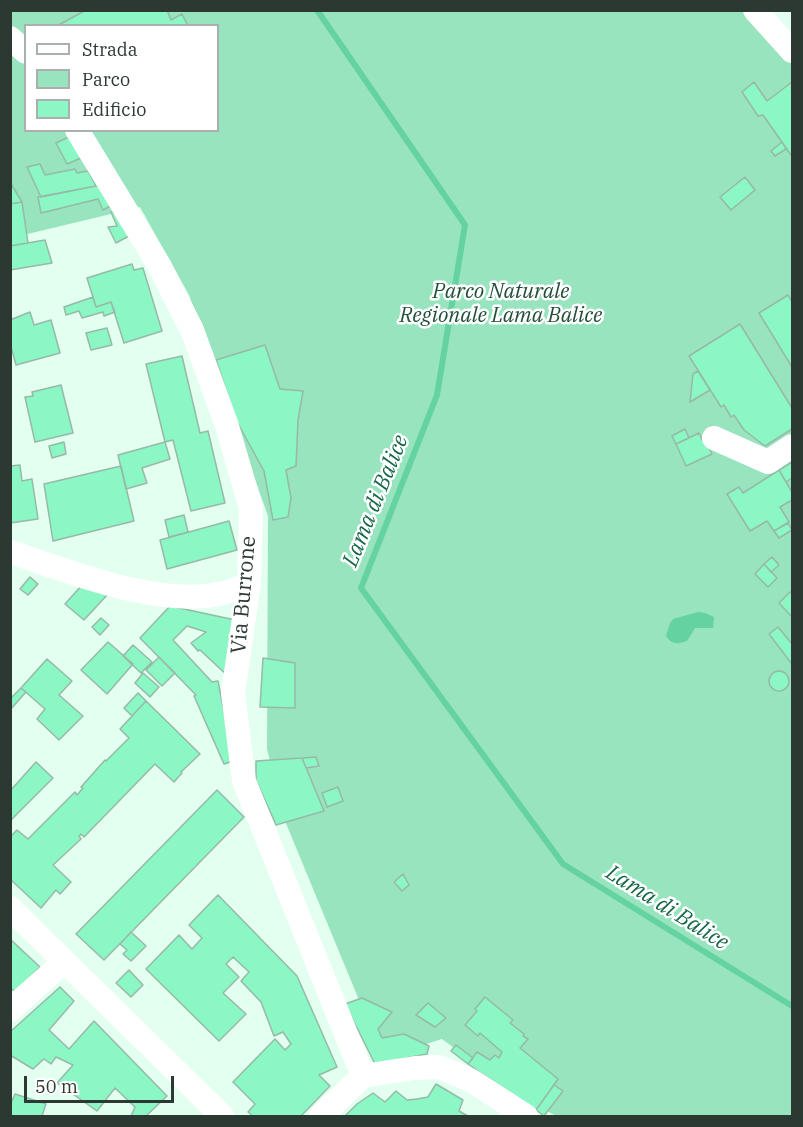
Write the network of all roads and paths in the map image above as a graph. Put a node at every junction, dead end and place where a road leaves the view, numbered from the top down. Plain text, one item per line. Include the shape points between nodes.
1 (755, 10) edge
2 (10, 38) edge
3 (24, 50) edge
4 (792, 51) edge
5 (78, 132) edge
6 (714, 438) dead end
7 (792, 446) edge
8 (10, 552) edge
9 (249, 584) junction
10 (10, 908) edge
11 (64, 962) junction
12 (10, 1010) edge
13 (363, 1076) junction
14 (222, 1116) edge
15 (321, 1116) edge
16 (526, 1116) edge

1 - 4 street
2 - 3 street
5 - 9 street, Via Burrone via 159,265 192,330 226,423 251,508
6 - 7 street via 768,462
8 - 9 street via 111,584 184,597 221,594
9 - 13 street, Via Burrone via 233,693 244,781
10 - 11 street
11 - 12 street
11 - 14 street
13 - 15 street
13 - 16 street via 439,1067 472,1081

